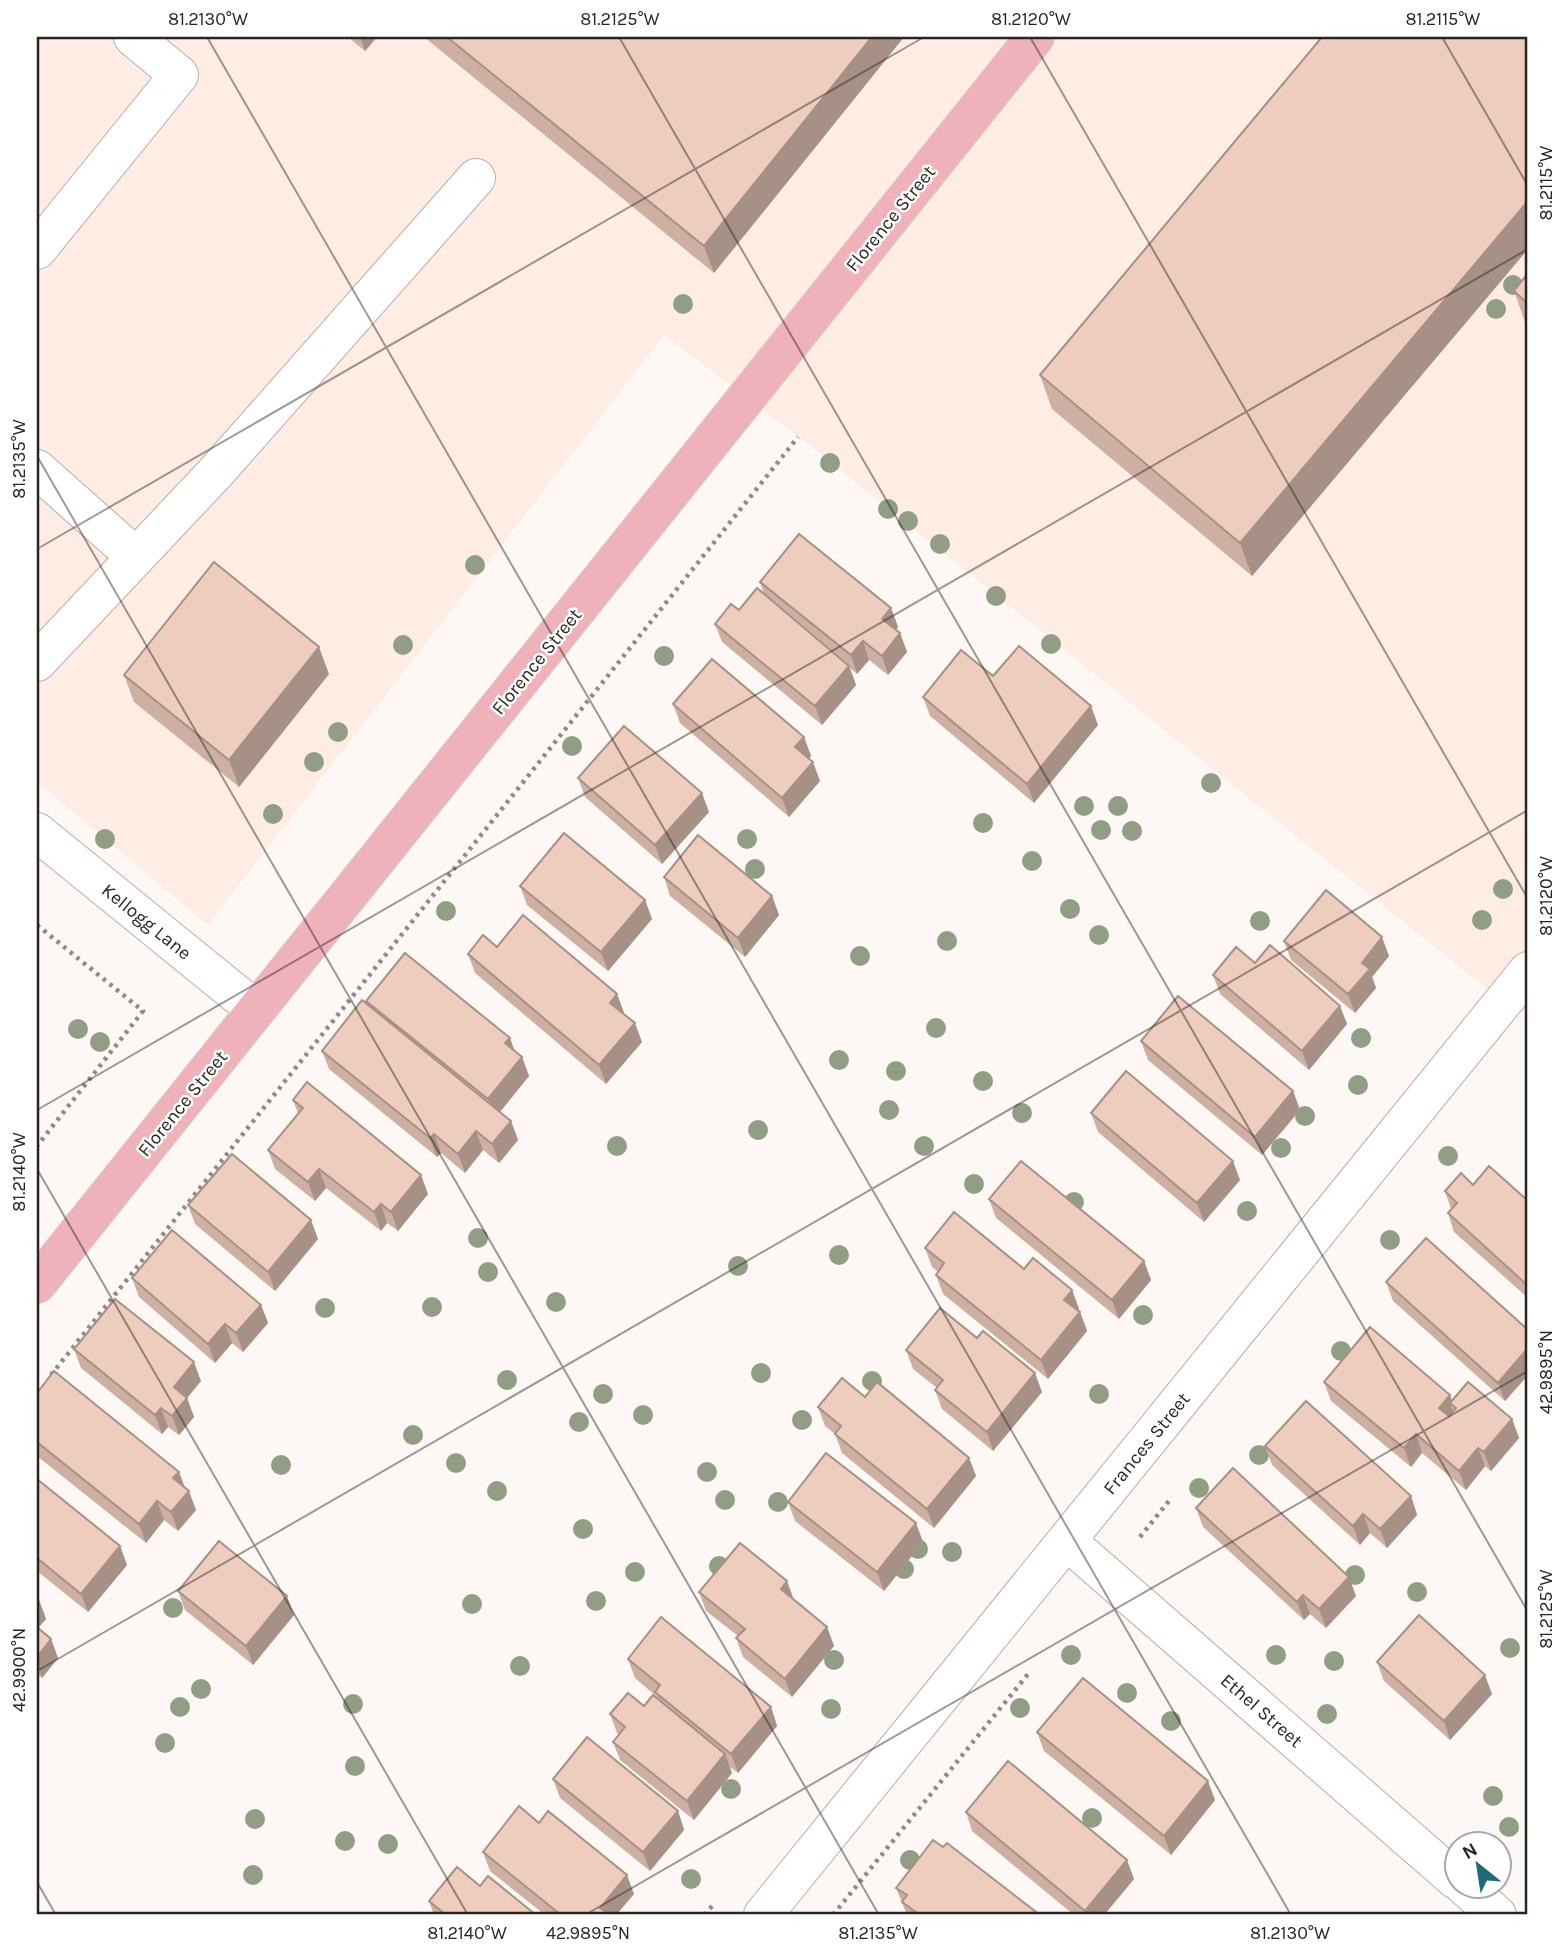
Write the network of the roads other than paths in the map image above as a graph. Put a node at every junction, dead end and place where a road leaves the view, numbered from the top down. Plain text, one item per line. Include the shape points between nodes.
1 (132, 37) edge
2 (1035, 37) edge
3 (476, 178) dead end
4 (37, 250) edge
5 (37, 469) edge
6 (136, 556) junction
7 (41, 649) edge
8 (37, 832) edge
9 (1528, 971) edge
10 (256, 1010) junction
11 (37, 1284) edge
12 (1067, 1541) junction
13 (1442, 1867) edge
14 (1479, 1899) edge
15 (763, 1915) edge
16 (1497, 1915) edge

1 - 4 street via 179,75
2 - 10 main road, Florence Street
3 - 6 street
5 - 6 street
6 - 7 street
8 - 10 street, Kellogg Lane
9 - 12 street, Frances Street
10 - 11 main road, Florence Street
12 - 13 street, Ethel Street
12 - 15 street, Frances Street
14 - 16 street

